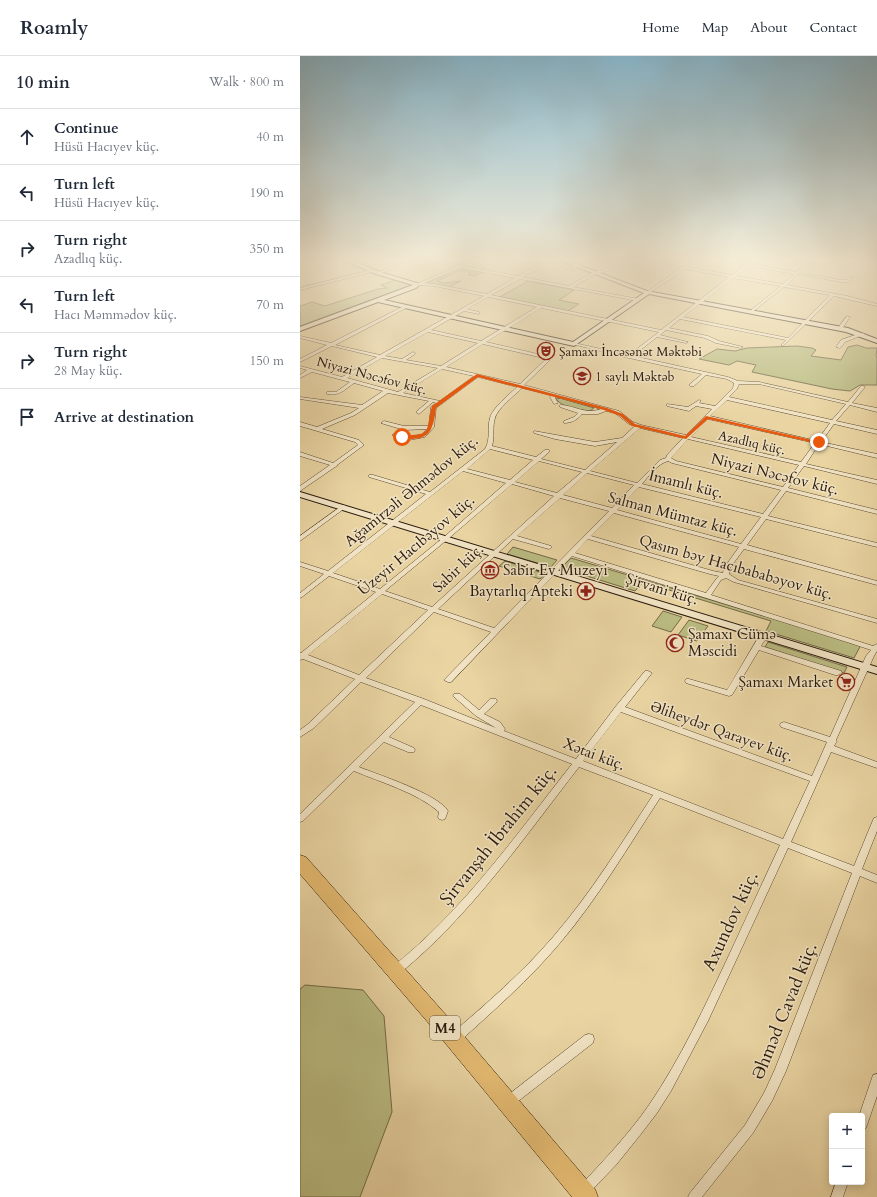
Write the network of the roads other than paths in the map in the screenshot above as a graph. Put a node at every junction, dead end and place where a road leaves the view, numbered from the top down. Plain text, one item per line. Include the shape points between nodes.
1 (342, 313) edge
2 (392, 313) edge
3 (433, 313) edge
4 (456, 313) edge
5 (530, 313) edge
6 (570, 313) edge
7 (619, 313) edge
8 (684, 313) edge
9 (758, 313) edge
10 (814, 313) edge
11 (450, 317) junction
12 (848, 317) dead end
13 (678, 318) junction
14 (608, 321) junction
15 (805, 322) junction
16 (840, 328) junction
17 (300, 329) edge
18 (504, 329) junction
19 (427, 330) junction
20 (663, 330) junction
21 (863, 334) junction
22 (656, 336) junction
23 (300, 337) edge
24 (788, 339) junction
25 (877, 341) edge
26 (686, 342) dead end
27 (481, 343) junction
28 (574, 344) junction
29 (331, 345) junction
30 (783, 345) dead end
31 (741, 347) dead end
32 (838, 347) dead end
33 (413, 354) dead end
34 (629, 356) junction
35 (381, 357) junction
36 (403, 360) junction
37 (300, 361) edge
38 (300, 367) edge
39 (441, 367) junction
40 (312, 370) junction
41 (704, 373) junction
42 (477, 376) junction
43 (300, 377) edge
44 (342, 379) junction
45 (353, 382) junction
46 (737, 382) junction
47 (692, 385) dead end
48 (521, 386) junction
49 (863, 387) dead end
50 (387, 391) junction
51 (329, 393) dead end
52 (398, 394) junction
53 (556, 395) junction
54 (300, 398) edge
55 (726, 398) junction
56 (431, 402) junction
57 (439, 402) junction
58 (556, 403) dead end
59 (849, 403) junction
60 (669, 405) dead end
61 (562, 406) dead end
62 (362, 407) junction
63 (624, 408) dead end
64 (716, 408) junction
65 (606, 409) junction
66 (877, 410) edge
67 (419, 412) dead end
68 (581, 412) junction
69 (617, 412) junction
70 (706, 417) junction
71 (566, 422) dead end
72 (833, 422) junction
73 (384, 423) dead end
74 (300, 424) edge
75 (639, 426) junction
76 (431, 427) junction
77 (317, 429) junction
78 (536, 432) dead end
79 (877, 432) edge
80 (395, 436) dead end
81 (686, 438) junction
82 (624, 439) junction
83 (819, 442) junction
84 (489, 447) junction
85 (547, 451) dead end
86 (300, 454) edge
87 (877, 456) edge
88 (668, 459) junction
89 (536, 460) junction
90 (336, 464) junction
91 (802, 465) junction
92 (462, 469) junction
93 (586, 472) junction
94 (370, 476) dead end
95 (511, 482) junction
96 (877, 482) edge
97 (637, 485) junction
98 (300, 489) edge
99 (785, 490) junction
100 (300, 494) edge
101 (431, 494) junction
102 (558, 496) junction
103 (344, 507) junction
104 (612, 511) junction
105 (877, 512) edge
106 (765, 517) junction
107 (394, 523) junction
108 (513, 537) junction
109 (588, 537) junction
110 (446, 538) junction
111 (300, 539) edge
112 (877, 545) edge
113 (743, 546) junction
114 (549, 547) dead end
115 (494, 553) junction
116 (571, 554) junction
117 (300, 564) edge
118 (554, 571) junction
119 (328, 574) junction
120 (726, 575) junction
121 (877, 583) edge
122 (380, 592) junction
123 (300, 596) edge
124 (707, 596) junction
125 (432, 610) junction
126 (877, 621) edge
127 (495, 632) junction
128 (764, 635) junction
129 (757, 647) junction
130 (876, 647) edge
131 (301, 656) edge
132 (865, 668) junction
133 (877, 672) edge
134 (648, 673) dead end
135 (838, 673) dead end
136 (360, 678) junction
137 (448, 680) dead end
138 (689, 681) dead end
139 (457, 696) dead end
140 (493, 701) dead end
141 (420, 702) junction
142 (619, 708) junction
143 (479, 714) junction
144 (784, 725) dead end
145 (499, 732) junction
146 (300, 734) edge
147 (383, 738) junction
148 (831, 745) junction
149 (411, 750) dead end
150 (577, 763) junction
151 (877, 765) edge
152 (354, 768) junction
153 (814, 780) junction
154 (658, 794) junction
155 (442, 817) dead end
156 (300, 819) edge
157 (877, 820) edge
158 (786, 844) junction
159 (300, 862) edge
160 (857, 872) junction
161 (877, 879) edge
162 (395, 971) junction
163 (454, 1039) junction
164 (589, 1039) dead end
165 (877, 1079) edge
166 (507, 1102) junction
167 (865, 1115) edge
168 (841, 1185) edge
169 (585, 1195) edge
170 (694, 1197) edge
171 (837, 1197) edge

1 - 17 street
2 - 29 street
3 - 11 street
4 - 11 street
5 - 18 street
6 - 14 street
7 - 14 street
8 - 13 street
9 - 15 street
10 - 15 street
11 - 18 street
11 - 19 street
12 - 16 street
13 - 20 street
13 - 24 street
14 - 20 street
14 - 28 street
15 - 16 street
15 - 24 street
16 - 21 street
18 - 27 street
18 - 28 street
19 - 27 street
19 - 35 street
20 - 22 street
20 - 31 street via 706,337
21 - 25 street
21 - 32 street via 843,341
22 - 26 street
22 - 34 street
23 - 29 street, Azadlıq küç.
24 - 30 street
27 - 39 street
27 - 48 street, Ağamirzəli Əhmədov küç. via 547,359 545,364
28 - 34 street
29 - 35 street, Azadlıq küç.
29 - 37 street
33 - 36 street
34 - 41 street
35 - 36 street, Azadlıq küç.
35 - 44 street
36 - 39 street, Azadlıq küç.
38 - 40 street, Niyazi Nəcəfov küç.
39 - 42 street, Azadlıq küç.
39 - 52 street
40 - 43 street
40 - 44 street, Niyazi Nəcəfov küç.
41 - 46 street
41 - 47 street
42 - 48 street, Azadlıq küç.
42 - 57 street
44 - 45 street, Niyazi Nəcəfov küç.
45 - 50 street, Niyazi Nəcəfov küç.
45 - 51 street via 337,393
46 - 55 street
46 - 59 street via 758,383
48 - 53 street, Azadlıq küç.
48 - 84 street, Ağamirzəli Əhmədov küç. via 493,415
49 - 59 street
50 - 52 street, Niyazi Nəcəfov küç.
50 - 62 street
52 - 56 street, Niyazi Nəcəfov küç.
53 - 58 street via 552,397
53 - 65 street, Azadlıq küç.
54 - 62 street
55 - 64 street
55 - 72 street
56 - 57 street, Niyazi Nəcəfov küç.
56 - 67 street
57 - 76 street via 432,409
59 - 66 street
59 - 72 street
60 - 64 street via 689,409 698,402
61 - 68 street
62 - 77 street via 353,414
63 - 69 street
64 - 70 street
65 - 68 street via 598,412
65 - 69 street, Azadlıq küç.
68 - 71 street via 576,418
69 - 75 street, Azadlıq küç.
70 - 81 street
70 - 83 street
72 - 79 street
72 - 83 street
73 - 76 street via 404,428
74 - 77 street
75 - 81 street, Azadlıq küç.
75 - 82 street, Sabir küç.
76 - 80 street via 420,437
77 - 90 street via 361,443 360,447
78 - 82 street via 595,444
81 - 88 street
81 - 91 street, Azadlıq küç.
82 - 93 street, Sabir küç.
83 - 87 street
83 - 91 street
84 - 89 street, İmamlı küç.
84 - 92 street, Ağamirzəli Əhmədov küç.
85 - 89 street, Üzeyir Hacıbəyov küç.
86 - 90 street
88 - 97 street via 662,461
88 - 99 street, Niyazi Nəcəfov küç.
89 - 93 street, İmamlı küç.
89 - 95 street, Üzeyir Hacıbəyov küç.
90 - 98 street
91 - 96 street, Azadlıq küç.
91 - 99 street
92 - 95 street, Salman Mümtaz küç.
92 - 101 street, Ağamirzəli Əhmədov küç.
93 - 97 street, İmamlı küç.
93 - 102 street, Sabir küç.
94 - 101 street
95 - 102 street, Salman Mümtaz küç.
95 - 110 street, Üzeyir Hacıbəyov küç.
97 - 104 street
97 - 106 street, İmamlı küç.
99 - 105 street, Niyazi Nəcəfov küç.
99 - 106 street
100 - 103 street, Şirvani küç.
101 - 107 street, Ağamirzəli Əhmədov küç.
102 - 104 street, Salman Mümtaz küç.
102 - 108 street, Sabir küç.
103 - 107 street, Şirvani küç.
103 - 111 street
104 - 109 street
104 - 113 street, Salman Mümtaz küç.
106 - 112 street, İmamlı küç.
106 - 113 street
107 - 110 street, Şirvani küç.
107 - 119 street, Ağamirzəli Əhmədov küç.
108 - 114 street
108 - 115 street, Sabir küç.
109 - 116 street
109 - 120 street, Qasım bəy Hacıbababəyov küç.
110 - 115 street, Şirvani küç.
110 - 122 street, Üzeyir Hacıbəyov küç.
113 - 120 street via 726,568
113 - 121 street, Salman Mümtaz küç.
115 - 118 street, Şirvani küç.
115 - 125 street, Sabir küç.
116 - 118 street
116 - 124 street
117 - 119 street
118 - 127 street
118 - 128 street, Şirvani küç.
119 - 122 street
119 - 123 street, Ağamirzəli Əhmədov küç.
120 - 124 street via 719,579
120 - 126 street, Qasım bəy Hacıbababəyov küç. via 736,581
122 - 125 street
122 - 131 street, Üzeyir Hacıbəyov küç.
124 - 130 street
125 - 127 street
125 - 136 street, Sabir küç.
127 - 137 street
128 - 129 street
128 - 132 street, Şirvani küç.
129 - 135 street
129 - 138 street via 729,693
130 - 132 street, Axundov küç.
131 - 136 street, Xətai küç.
132 - 133 street, Şirvani küç.
132 - 148 street, Axundov küç.
134 - 142 street, Şirvanşah İbrahim küç.
136 - 141 street, Xətai küç.
136 - 146 street, Sabir küç.
139 - 143 street
140 - 143 street
141 - 145 street, Xətai küç.
141 - 147 street
142 - 150 street, Şirvanşah İbrahim küç.
142 - 153 street, Əliheydər Qarayev küç.
143 - 145 street via 500,727
144 - 148 street
145 - 150 street, Xətai küç.
147 - 149 street
147 - 152 street
148 - 151 street
148 - 153 street, Axundov küç.
150 - 154 street, Xətai küç.
150 - 162 street, Şirvanşah İbrahim küç. via 477,891 439,934
152 - 155 street via 434,803 444,811
152 - 156 street
153 - 158 street, Axundov küç.
154 - 158 street, Xətai küç.
154 - 163 street via 568,926 513,986
157 - 160 street, Əhməd Cavad küç.
158 - 160 street, Xətai küç.
158 - 169 street, Axundov küç. via 672,1080 636,1133
159 - 162 highway, M4
160 - 161 street, Xətai küç.
160 - 170 street, Əhməd Cavad küç. via 768,1097 749,1130
162 - 163 highway, M4
163 - 166 highway, M4
164 - 166 street
165 - 167 street
166 - 169 highway, M4
168 - 171 street

